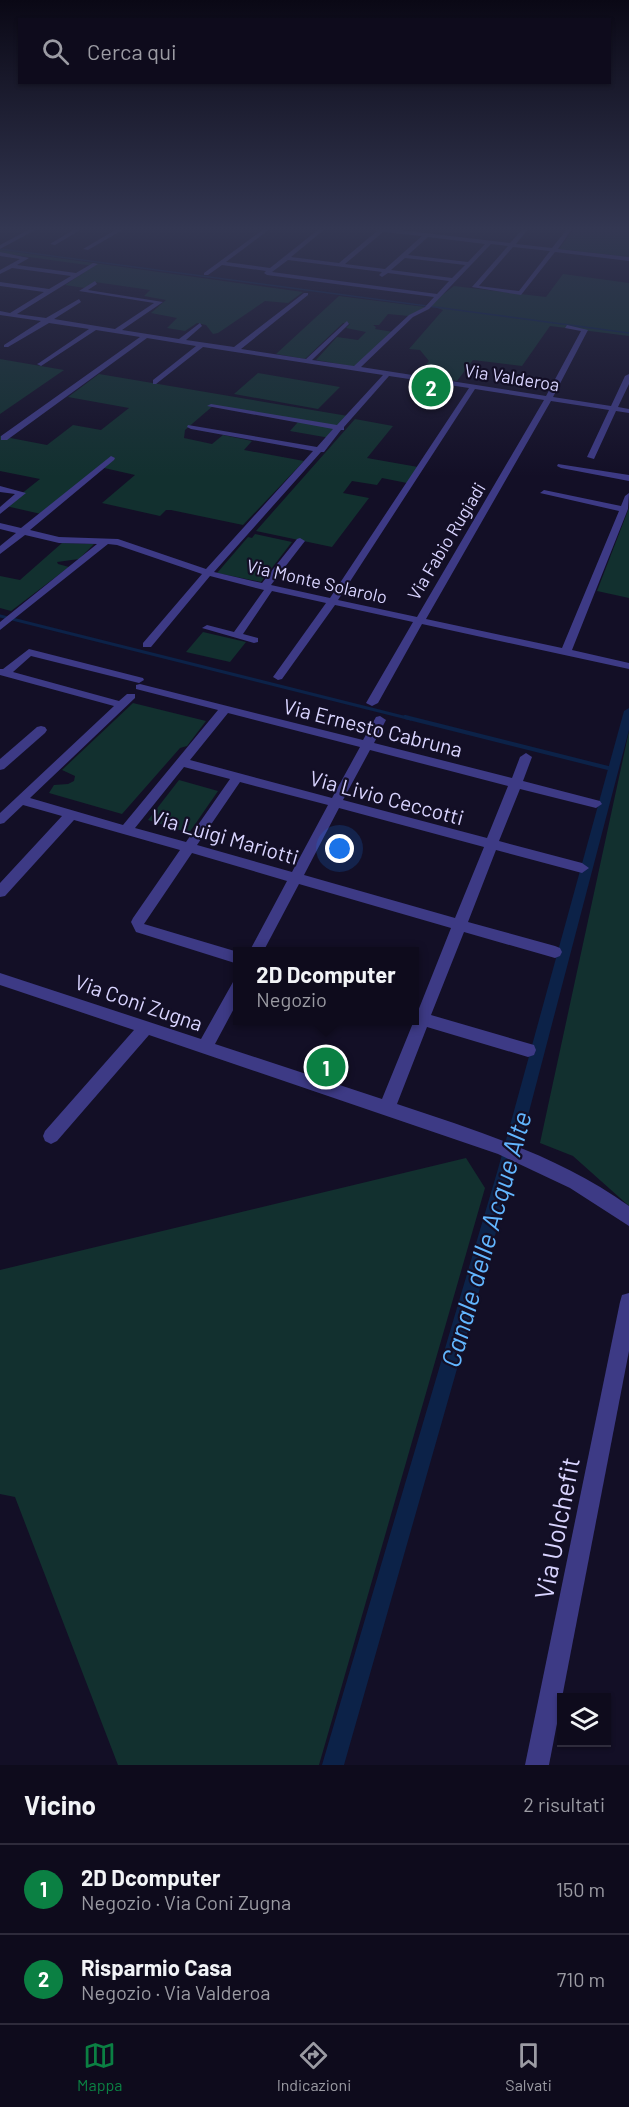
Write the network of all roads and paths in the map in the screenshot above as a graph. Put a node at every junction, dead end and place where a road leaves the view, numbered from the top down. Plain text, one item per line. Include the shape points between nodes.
1 (17, 311) edge
2 (62, 311) edge
3 (146, 311) edge
4 (284, 311) edge
5 (419, 311) edge
6 (0, 313) edge
7 (11, 315) junction
8 (47, 320) junction
9 (347, 323) dead end
10 (200, 325) dead end
11 (567, 327) dead end
12 (95, 328) junction
13 (116, 331) junction
14 (145, 336) junction
15 (180, 341) junction
16 (202, 344) junction
17 (6, 346) dead end
18 (235, 350) junction
19 (307, 361) junction
20 (40, 364) dead end
21 (356, 368) junction
22 (388, 373) junction
23 (629, 376) edge
24 (156, 382) dead end
25 (473, 387) junction
26 (550, 398) junction
27 (211, 406) dead end
28 (613, 408) junction
29 (629, 411) edge
30 (191, 427) dead end
31 (341, 428) junction
32 (4, 438) dead end
33 (321, 450) junction
34 (591, 457) dead end
35 (111, 458) dead end
36 (561, 466) dead end
37 (629, 478) edge
38 (0, 489) edge
39 (544, 493) dead end
40 (629, 496) edge
41 (624, 509) junction
42 (0, 511) edge
43 (0, 526) edge
44 (24, 531) junction
45 (107, 541) junction
46 (300, 541) dead end
47 (0, 551) edge
48 (208, 573) junction
49 (267, 587) junction
50 (332, 602) junction
51 (0, 610) edge
52 (15, 614) junction
53 (418, 620) junction
54 (2, 625) edge
55 (207, 628) dead end
56 (237, 635) junction
57 (254, 640) dead end
58 (147, 645) dead end
59 (566, 652) junction
60 (628, 666) edge
61 (3, 672) edge
62 (278, 677) dead end
63 (136, 688) junction
64 (115, 703) dead end
65 (372, 703) dead end
66 (224, 710) junction
67 (380, 720) dead end
68 (41, 730) dead end
69 (366, 745) junction
70 (526, 757) dead end
71 (182, 762) junction
72 (0, 766) edge
73 (237, 777) junction
74 (515, 784) junction
75 (21, 800) junction
76 (335, 803) junction
77 (596, 804) dead end
78 (71, 815) junction
79 (0, 820) edge
80 (127, 829) junction
81 (491, 845) junction
82 (188, 848) junction
83 (582, 868) dead end
84 (295, 878) junction
85 (0, 891) edge
86 (461, 926) junction
87 (258, 947) edge
88 (555, 952) dead end
89 (233, 957) edge
90 (0, 979) edge
91 (233, 994) edge
92 (419, 1016) edge
93 (419, 1018) edge
94 (416, 1025) edge
95 (146, 1028) junction
96 (205, 1047) junction
97 (528, 1050) dead end
98 (387, 1108) junction
99 (51, 1136) dead end
100 (629, 1216) edge
101 (629, 1302) edge
102 (537, 1765) edge

1 - 7 street
2 - 8 street
3 - 13 street
4 - 18 street
5 - 21 street
6 - 7 street, Via Valderoa
7 - 8 street, Via Valderoa
8 - 12 street, Via Valderoa
8 - 17 street
9 - 19 street
10 - 15 street
11 - 26 street, Via Fabio Rugiadi via 585,330
12 - 13 street, Via Valderoa
12 - 20 street
13 - 14 street, Via Valderoa
14 - 15 street, Via Valderoa
14 - 32 street
15 - 16 street, Via Valderoa
16 - 18 street, Via Valderoa
16 - 24 street
18 - 19 street, Via Valderoa
19 - 21 street, Via Valderoa
21 - 22 street, Via Valderoa
22 - 25 street, Via Valderoa
22 - 31 street
23 - 28 street
25 - 26 street, Via Valderoa
25 - 50 street
26 - 28 street, Via Valderoa
26 - 53 street, Via Fabio Rugiadi
27 - 31 street
28 - 29 street, Via Valderoa
28 - 34 street
30 - 33 street
31 - 33 street
33 - 48 street
35 - 44 street
36 - 37 street
38 - 42 street via 22,493
39 - 41 street
40 - 41 street
41 - 59 street
43 - 44 street, Via Monte Solarolo
44 - 45 street, Via Monte Solarolo via 59,540
44 - 47 street
45 - 48 street, Via Monte Solarolo
45 - 52 street
46 - 49 street
48 - 49 street, Via Monte Solarolo
48 - 58 street
49 - 50 street, Via Monte Solarolo
49 - 56 street
50 - 53 street, Via Monte Solarolo
50 - 62 street
51 - 52 street
52 - 54 street
53 - 59 street, Via Monte Solarolo
53 - 65 street, Via Fabio Rugiadi
55 - 56 street
56 - 57 street
59 - 60 street, Via Monte Solarolo
61 - 63 street, Via Ernesto Cabruna via 29,652
61 - 64 street
63 - 66 street, Via Ernesto Cabruna
63 - 75 street
66 - 69 street, Via Ernesto Cabruna
66 - 71 street
67 - 69 street
68 - 72 street
69 - 74 street, Via Ernesto Cabruna
69 - 76 street
70 - 74 street
71 - 73 street, Via Livio Ceccotti
71 - 80 street
73 - 76 street, Via Livio Ceccotti
73 - 82 street
74 - 77 street, Via Ernesto Cabruna
74 - 81 street
75 - 78 street, Via Luigi Mariotti
75 - 79 street
76 - 81 street, Via Livio Ceccotti
76 - 84 street
78 - 80 street, Via Luigi Mariotti
78 - 85 street
80 - 82 street, Via Luigi Mariotti
81 - 83 street, Via Livio Ceccotti
81 - 86 street
82 - 84 street, Via Luigi Mariotti
82 - 89 street via 140,925
84 - 86 street, Via Luigi Mariotti
84 - 87 street
86 - 88 street, Via Luigi Mariotti
86 - 92 street
90 - 95 street, Via Coni Zugna
91 - 96 street
93 - 97 street
94 - 98 street
95 - 96 street, Via Coni Zugna
95 - 99 street
96 - 98 street, Via Coni Zugna
98 - 100 street, Via Coni Zugna via 531,1159 587,1186
101 - 102 street, Via Uolchefit

